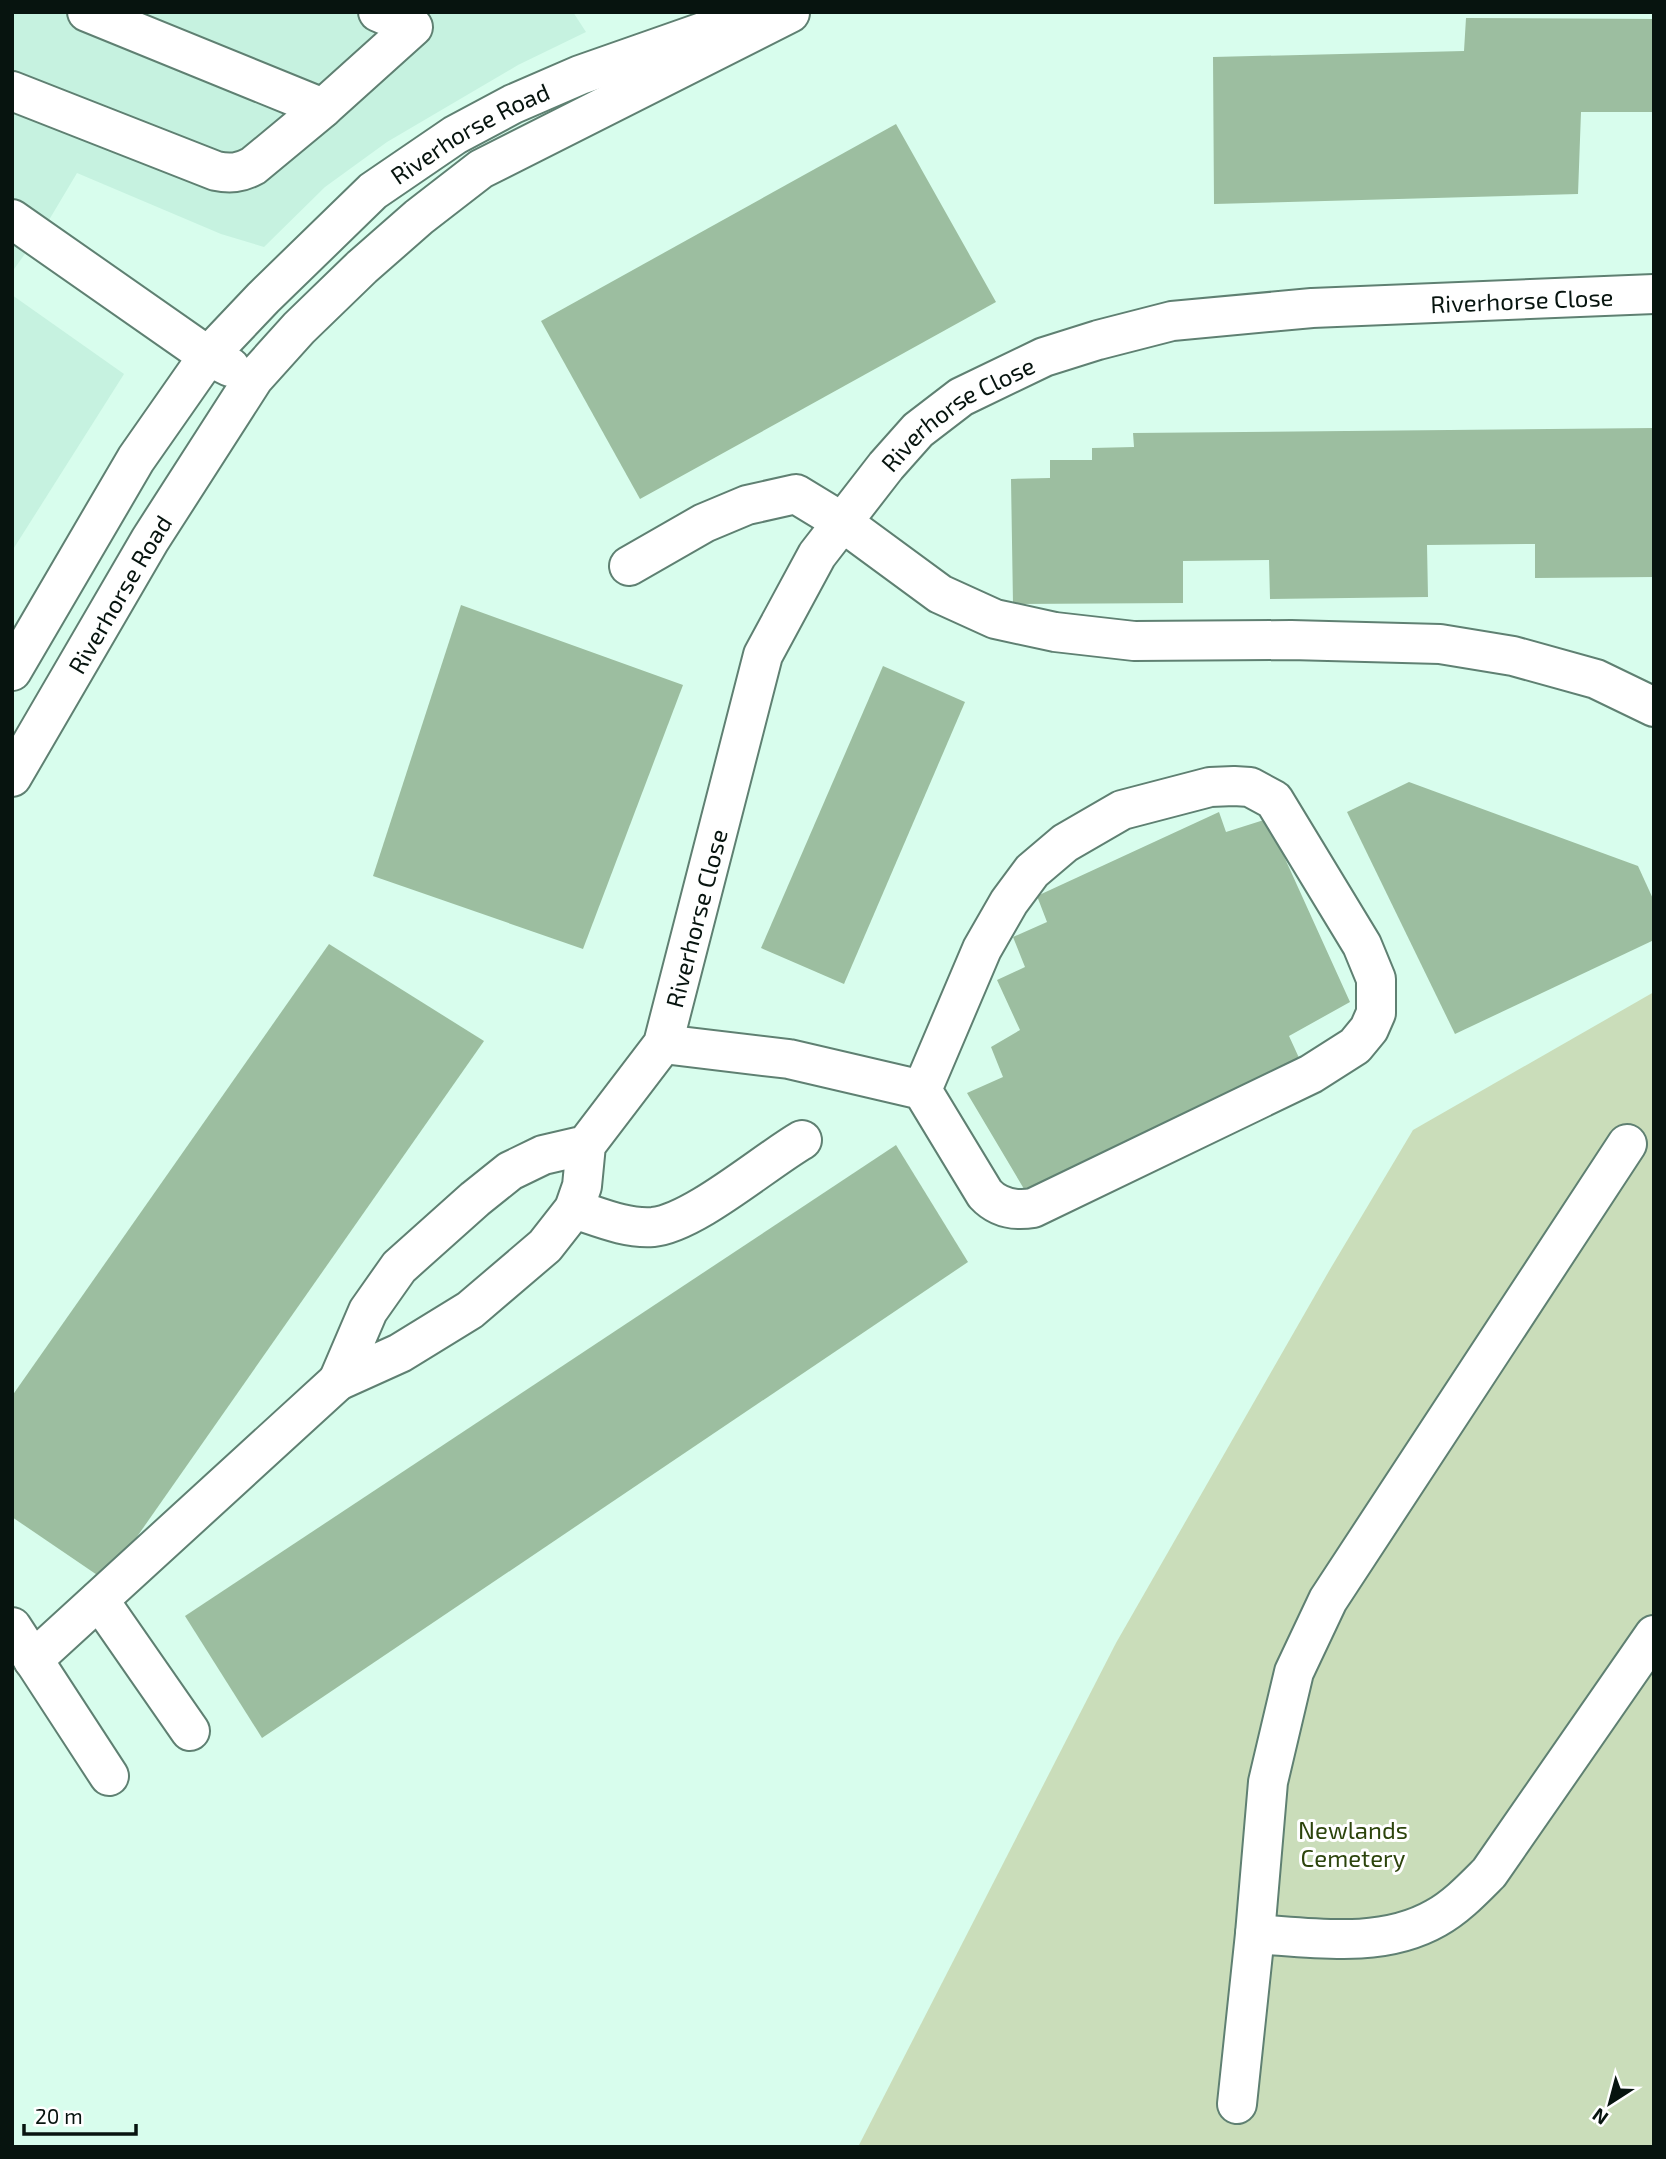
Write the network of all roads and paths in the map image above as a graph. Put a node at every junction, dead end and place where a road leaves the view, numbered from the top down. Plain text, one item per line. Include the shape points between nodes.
1 (87, 12) edge
2 (378, 12) edge
3 (791, 13) edge
4 (12, 92) edge
5 (323, 108) junction
6 (12, 219) edge
7 (1654, 294) edge
8 (208, 356) junction
9 (254, 378) junction
10 (842, 522) junction
11 (629, 566) dead end
12 (12, 671) edge
13 (1654, 707) edge
14 (12, 778) edge
15 (663, 1044) junction
16 (922, 1090) junction
17 (802, 1140) dead end
18 (1627, 1144) dead end
19 (586, 1145) junction
20 (574, 1209) junction
21 (338, 1381) junction
22 (99, 1600) junction
23 (12, 1627) edge
24 (1654, 1635) edge
25 (33, 1660) junction
26 (190, 1731) dead end
27 (108, 1776) dead end
28 (1255, 1934) junction
29 (1237, 2104) dead end

1 - 5 lane
2 - 5 lane via 413,27
3 - 8 lane, Riverhorse Road via 730,21 593,70 455,135 373,191
3 - 9 lane, Riverhorse Road via 481,169 362,267
4 - 5 lane via 226,173 253,166
6 - 8 lane
7 - 10 lane, Riverhorse Close via 1312,309 1172,321 1098,340 1044,357 961,397 918,430
8 - 9 lane
8 - 12 lane, Riverhorse Road via 136,459
9 - 14 lane, Riverhorse Road via 150,540
10 - 11 lane via 796,494 747,505 704,523
10 - 13 lane via 940,594 995,619 1134,641 1440,644 1513,656 1596,680
10 - 15 lane, Riverhorse Close via 817,555 763,655
15 - 16 lane via 789,1059
15 - 19 lane
16 - 16 lane via 982,950 1032,871 1065,843 1122,810 1210,787 1250,787 1274,800 1362,945 1376,979 1376,1013 1355,1046 1311,1074 1033,1208 1020,1210 991,1201
17 - 20 lane via 702,1207 653,1227 618,1224
18 - 28 lane via 1322,1612 1294,1672 1268,1782
19 - 20 lane via 582,1186
19 - 21 lane via 542,1155 510,1171 399,1267 368,1311
20 - 21 lane via 545,1246 470,1311 400,1353
21 - 22 lane
22 - 25 lane
22 - 26 lane
23 - 25 lane
24 - 28 lane via 1489,1872 1460,1901 1435,1919 1369,1939
25 - 27 lane
28 - 29 lane

